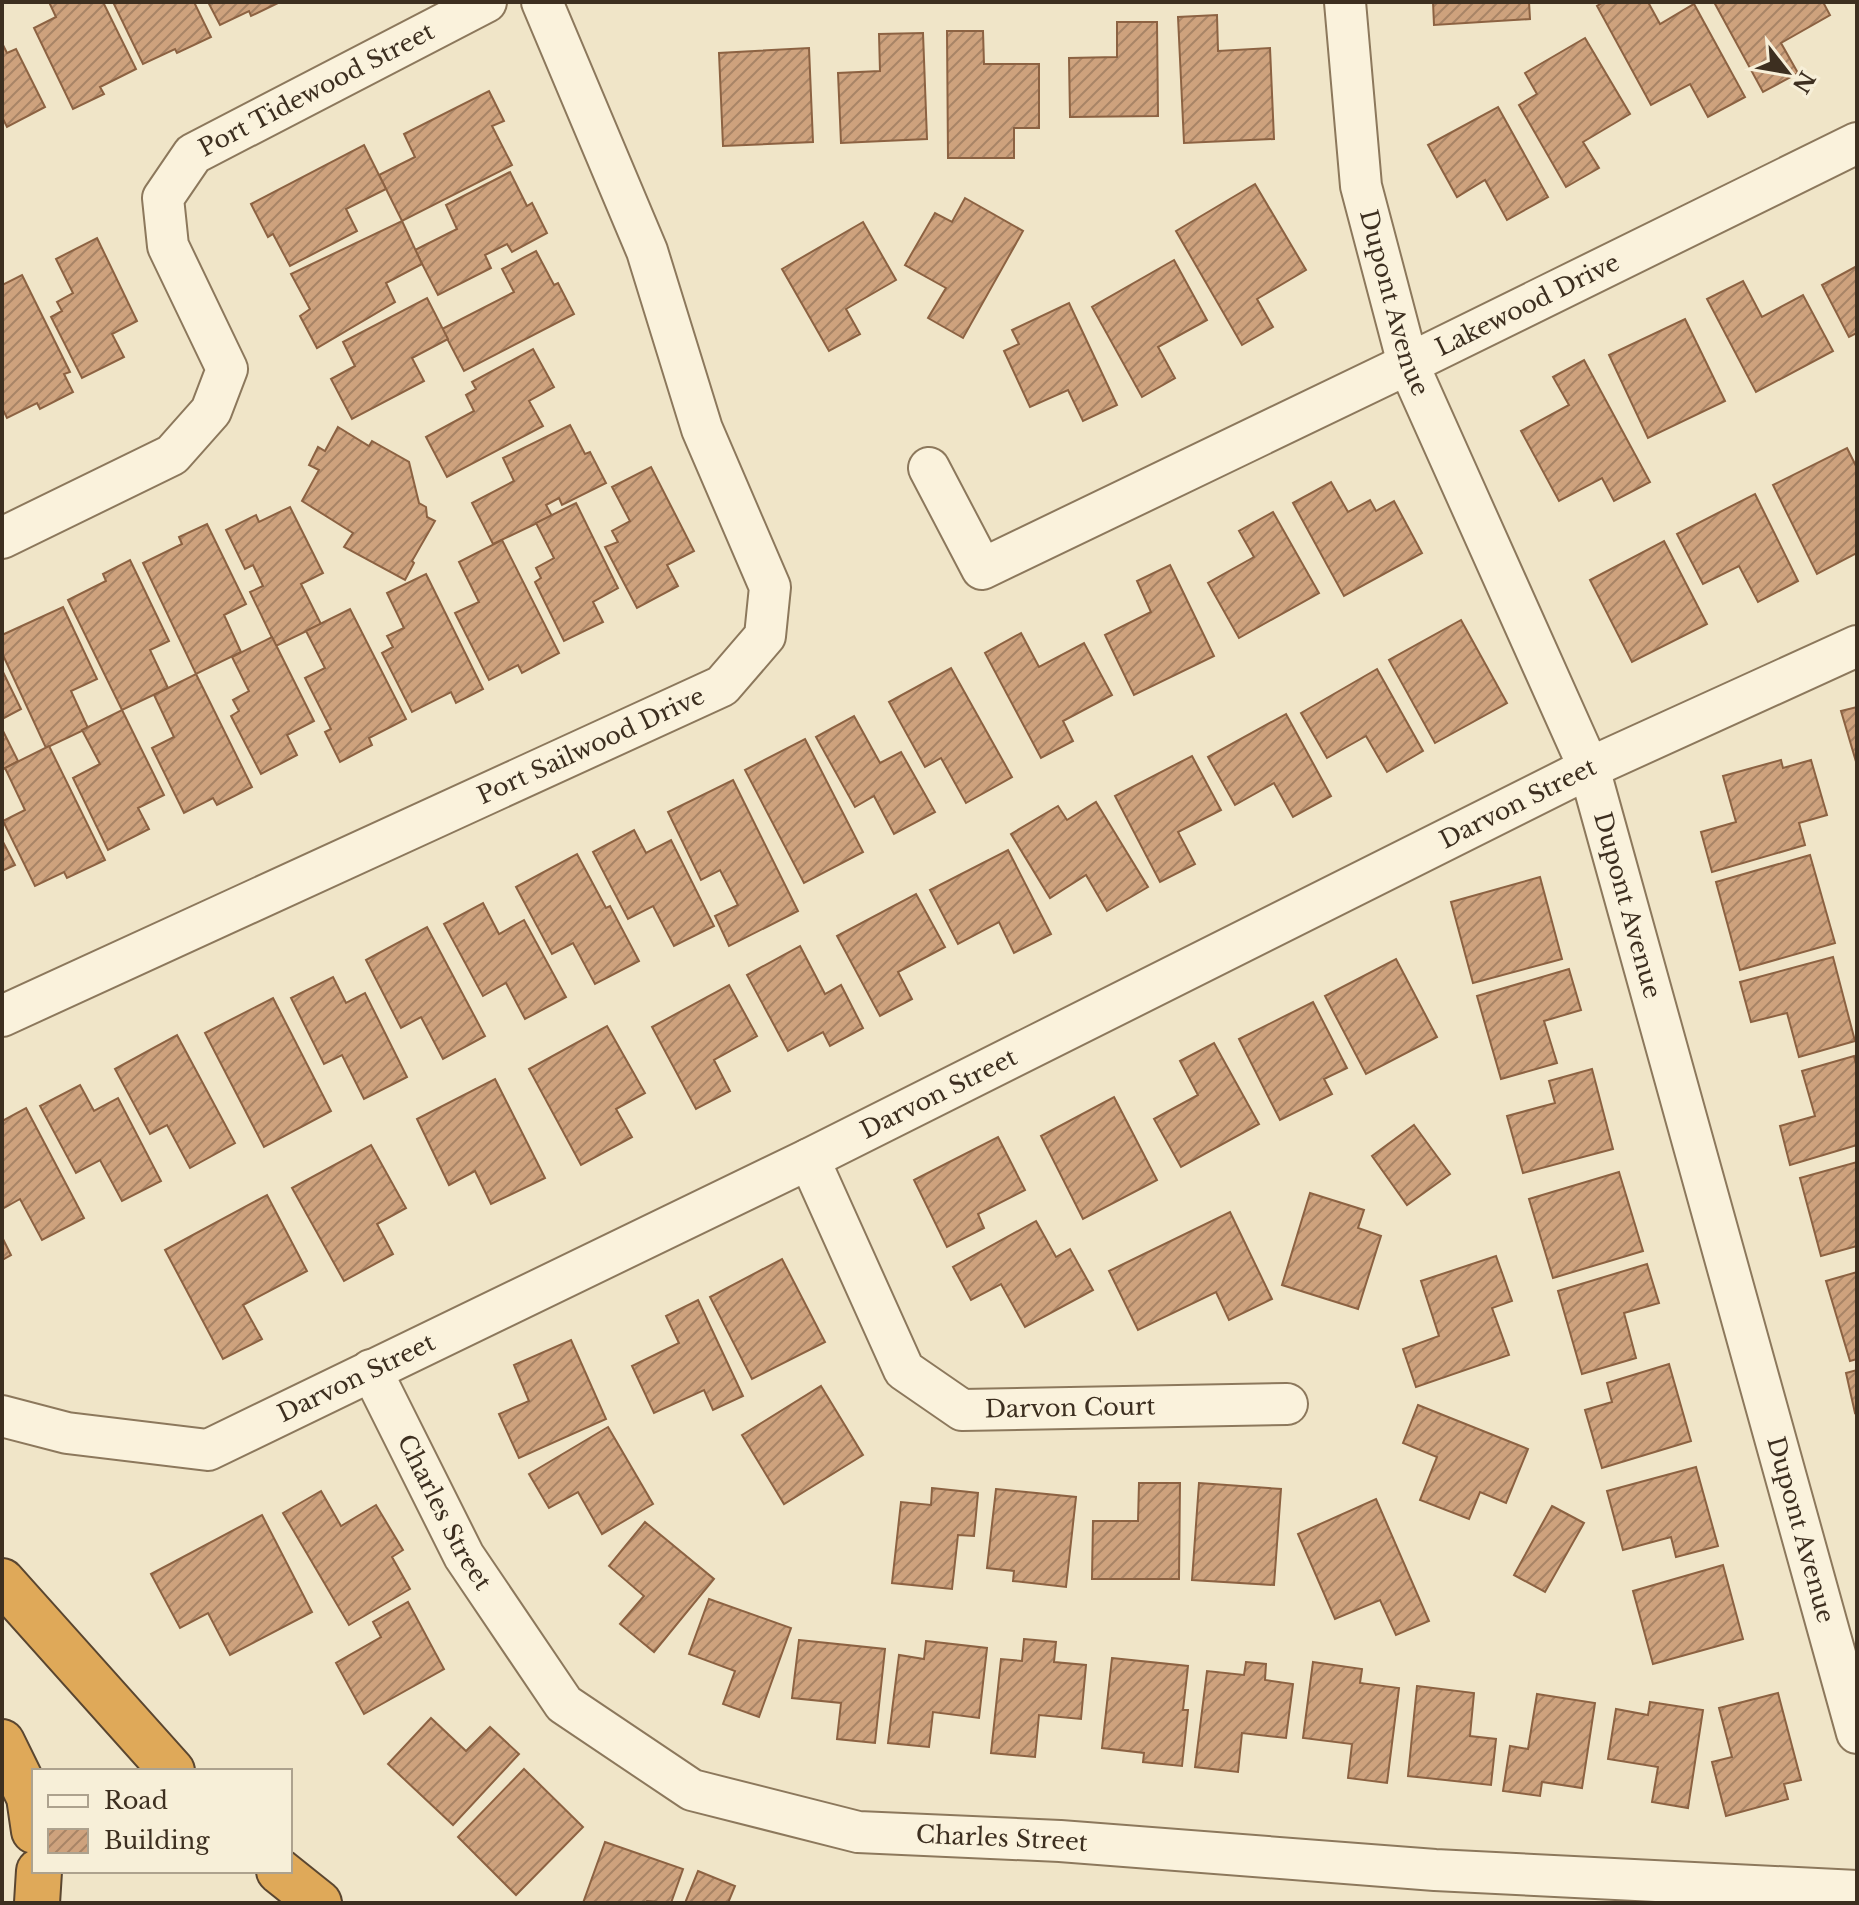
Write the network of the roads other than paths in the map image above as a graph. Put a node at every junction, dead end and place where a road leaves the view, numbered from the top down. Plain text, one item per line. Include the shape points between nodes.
1 (486, 2) edge
2 (542, 2) edge
3 (1345, 2) edge
4 (1857, 143) edge
5 (1408, 364) junction
6 (929, 468) dead end
7 (2, 538) edge
8 (1857, 646) edge
9 (1589, 768) junction
10 (2, 1016) edge
11 (809, 1159) junction
12 (371, 1370) junction
13 (1287, 1404) dead end
14 (2, 1416) edge
15 (2, 1581) edge
16 (1857, 1733) edge
17 (2, 1742) edge
18 (170, 1769) edge
19 (32, 1817) edge
20 (39, 1873) edge
21 (282, 1873) edge
22 (1857, 1891) edge
23 (37, 1903) edge
24 (319, 1903) edge

1 - 7 street, Port Tidewood Street via 193,154 163,198 168,246 227,369 211,411 172,455
2 - 10 street, Port Sailwood Drive via 647,251 702,429 770,587 765,636 722,686
3 - 5 street, Dupont Avenue via 1361,186
4 - 5 street, Lakewood Drive
5 - 6 street, Lakewood Drive via 982,569
5 - 9 street, Dupont Avenue
8 - 9 street, Darvon Street
9 - 11 street, Darvon Street
9 - 16 street, Dupont Avenue
11 - 12 street, Darvon Street
11 - 13 street, Darvon Court via 904,1370 962,1410
12 - 14 street, Darvon Street via 208,1450 67,1433
12 - 22 street, Charles Street via 464,1556 564,1704 692,1790 858,1832
15 - 18 highway
17 - 19 highway via 29,1797
20 - 23 highway
21 - 24 highway

